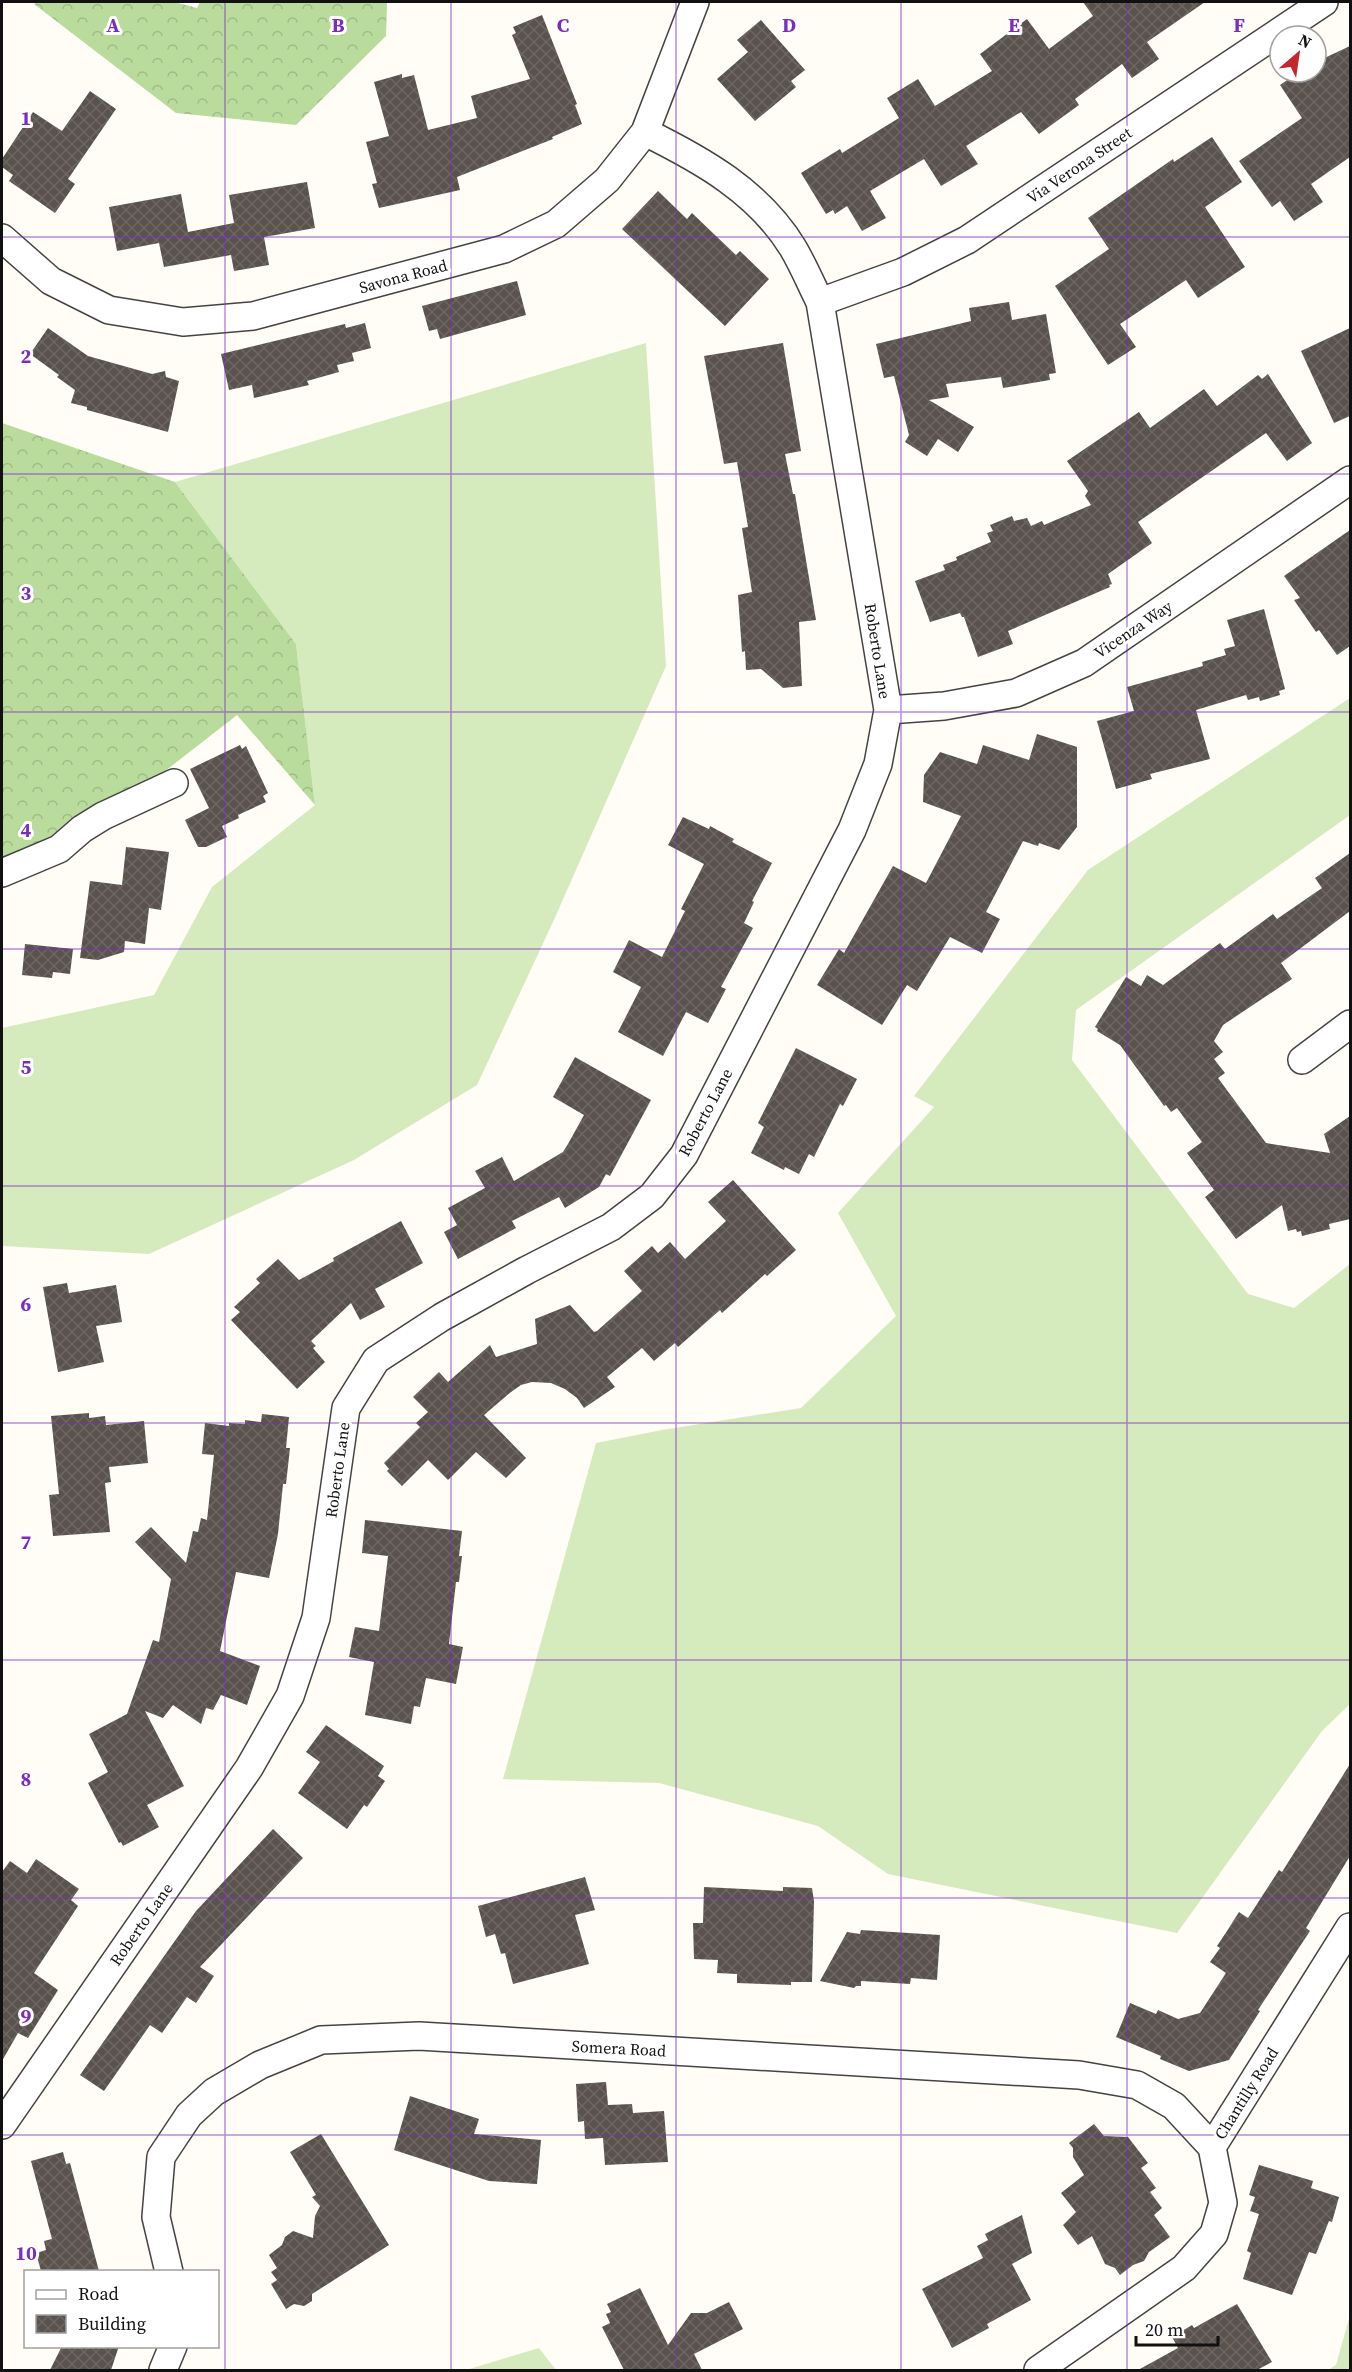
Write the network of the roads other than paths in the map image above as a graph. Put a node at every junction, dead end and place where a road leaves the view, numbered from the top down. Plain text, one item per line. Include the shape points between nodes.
1 (695, 2) edge
2 (1324, 2) edge
3 (645, 132) junction
4 (2, 238) edge
5 (820, 302) junction
6 (1350, 480) edge
7 (888, 710) junction
8 (174, 783) dead end
9 (2, 873) edge
10 (1350, 1024) edge
11 (1302, 1060) dead end
12 (1350, 1927) edge
13 (2, 2125) edge
14 (1212, 2147) junction
15 (170, 2270) edge
16 (172, 2348) edge
17 (162, 2370) edge
18 (1038, 2370) edge

1 - 3 street, Savona Road
2 - 5 street, Via Verona Street via 967,240 903,272
3 - 4 street, Savona Road via 607,180 556,224 504,249 253,316 183,322 109,310 51,281
3 - 5 street, Roberto Lane via 696,158 752,198 792,247
5 - 7 street, Roberto Lane
6 - 7 street, Vicenza Way via 1084,663 1016,693 944,706
7 - 13 street, Roberto Lane via 878,764 852,830 684,1155 651,1196 611,1227 442,1317 376,1360 360,1385 346,1408 316,1618 290,1696 249,1768
8 - 9 street via 103,816 58,849
10 - 11 street
12 - 14 street, Chantilly Road
14 - 15 street, Somera Road via 1174,2106 1137,2085 1079,2075 419,2036 321,2040 260,2065 214,2092 189,2115 161,2157 156,2217
14 - 18 street, Chantilly Road via 1223,2203 1214,2234 1184,2268
16 - 17 street

